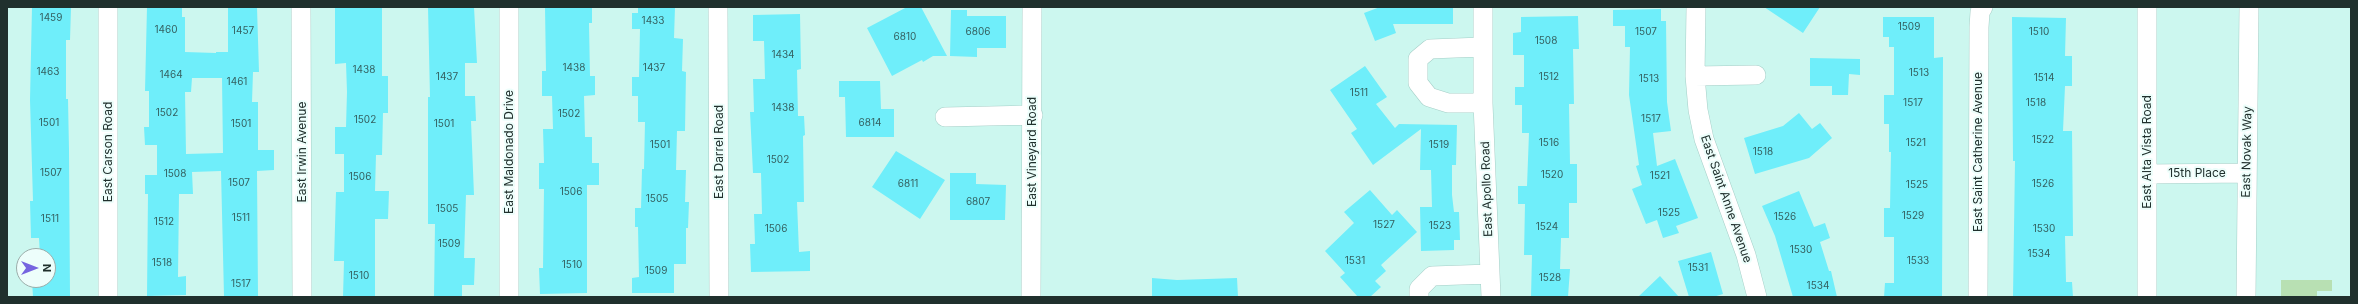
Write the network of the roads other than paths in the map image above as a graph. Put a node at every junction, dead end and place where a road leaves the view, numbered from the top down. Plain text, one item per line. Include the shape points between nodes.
1 (108, 7) edge
2 (302, 7) edge
3 (509, 7) edge
4 (718, 7) edge
5 (1032, 7) edge
6 (1483, 7) edge
7 (1696, 7) edge
8 (1983, 7) edge
9 (2147, 7) edge
10 (2249, 7) edge
11 (1482, 48) junction
12 (1756, 75) dead end
13 (1695, 76) junction
14 (1483, 103) junction
15 (1033, 115) junction
16 (945, 116) dead end
17 (2246, 173) junction
18 (2147, 174) junction
19 (1490, 274) junction
20 (108, 297) edge
21 (302, 297) edge
22 (509, 297) edge
23 (719, 297) edge
24 (1031, 297) edge
25 (1419, 297) edge
26 (1490, 297) edge
27 (1757, 297) edge
28 (1978, 297) edge
29 (2147, 297) edge
30 (2246, 297) edge

1 - 20 street, East Carson Road
2 - 21 street, East Irwin Avenue
3 - 22 street, East Maldonado Drive
4 - 23 street, East Darrel Road
5 - 15 street, East Vineyard Road
6 - 11 street, East Apollo Road
7 - 13 street, East Saint Anne Avenue
8 - 28 street, East Saint Catherine Avenue via 1978,27
9 - 18 street, East Alta Vista Road
10 - 17 street, East Novak Way
11 - 14 street, East Apollo Road
11 - 14 street via 1430,49 1418,59 1418,83 1429,97 1448,103
12 - 13 street
13 - 27 street, East Saint Anne Avenue via 1704,138 1746,255
14 - 19 street, East Apollo Road
15 - 16 street
15 - 24 street, East Vineyard Road
17 - 18 street, 15th Place
17 - 30 street, East Novak Way
18 - 29 street, East Alta Vista Road
19 - 25 street via 1432,276 1419,289
19 - 26 street, East Apollo Road

